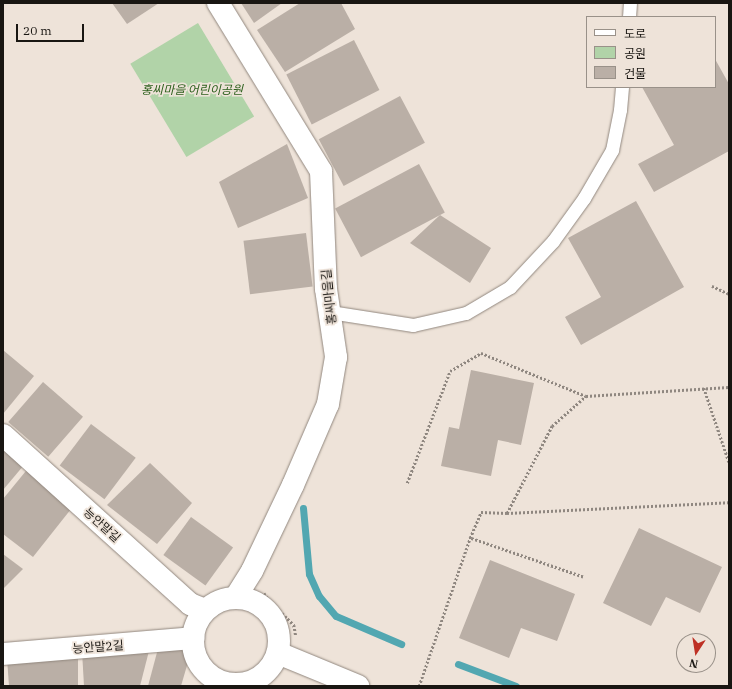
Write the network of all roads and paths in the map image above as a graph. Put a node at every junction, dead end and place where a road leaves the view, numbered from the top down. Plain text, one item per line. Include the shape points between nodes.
1 (218, 3) edge
2 (630, 3) edge
3 (628, 16) edge
4 (622, 88) edge
5 (712, 286) dead end
6 (729, 294) edge
7 (330, 312) junction
8 (729, 387) edge
9 (704, 388) junction
10 (586, 396) junction
11 (3, 435) edge
12 (729, 462) edge
13 (407, 483) dead end
14 (729, 502) edge
15 (507, 513) junction
16 (470, 538) junction
17 (252, 571) junction
18 (583, 577) dead end
19 (236, 597) junction
20 (205, 610) junction
21 (193, 638) junction
22 (297, 638) dead end
23 (278, 653) junction
24 (3, 654) edge
25 (215, 682) edge
26 (358, 686) edge
27 (419, 686) edge

1 - 7 street, 홍씨마을길 via 321,171 326,289
2 - 3 lane
4 - 7 lane via 612,150 584,198 553,241 510,287 466,313 413,325
5 - 6 path
7 - 17 street, 홍씨마을길 via 336,357 328,404
8 - 9 path
9 - 10 path
9 - 12 path
10 - 13 path via 480,353 450,371
10 - 15 path via 552,426
11 - 20 street, 능안말길 via 190,604
14 - 15 path
15 - 16 path via 481,512
16 - 18 path
16 - 27 path
17 - 19 street, 홍씨마을길
17 - 22 path via 268,599 294,625
19 - 20 street via 224,599
19 - 23 street via 255,602 271,614 280,639
20 - 21 street via 195,627
21 - 24 street, 능안말2길
21 - 25 street via 196,658
23 - 25 street via 264,674 253,680 241,684
23 - 26 street

